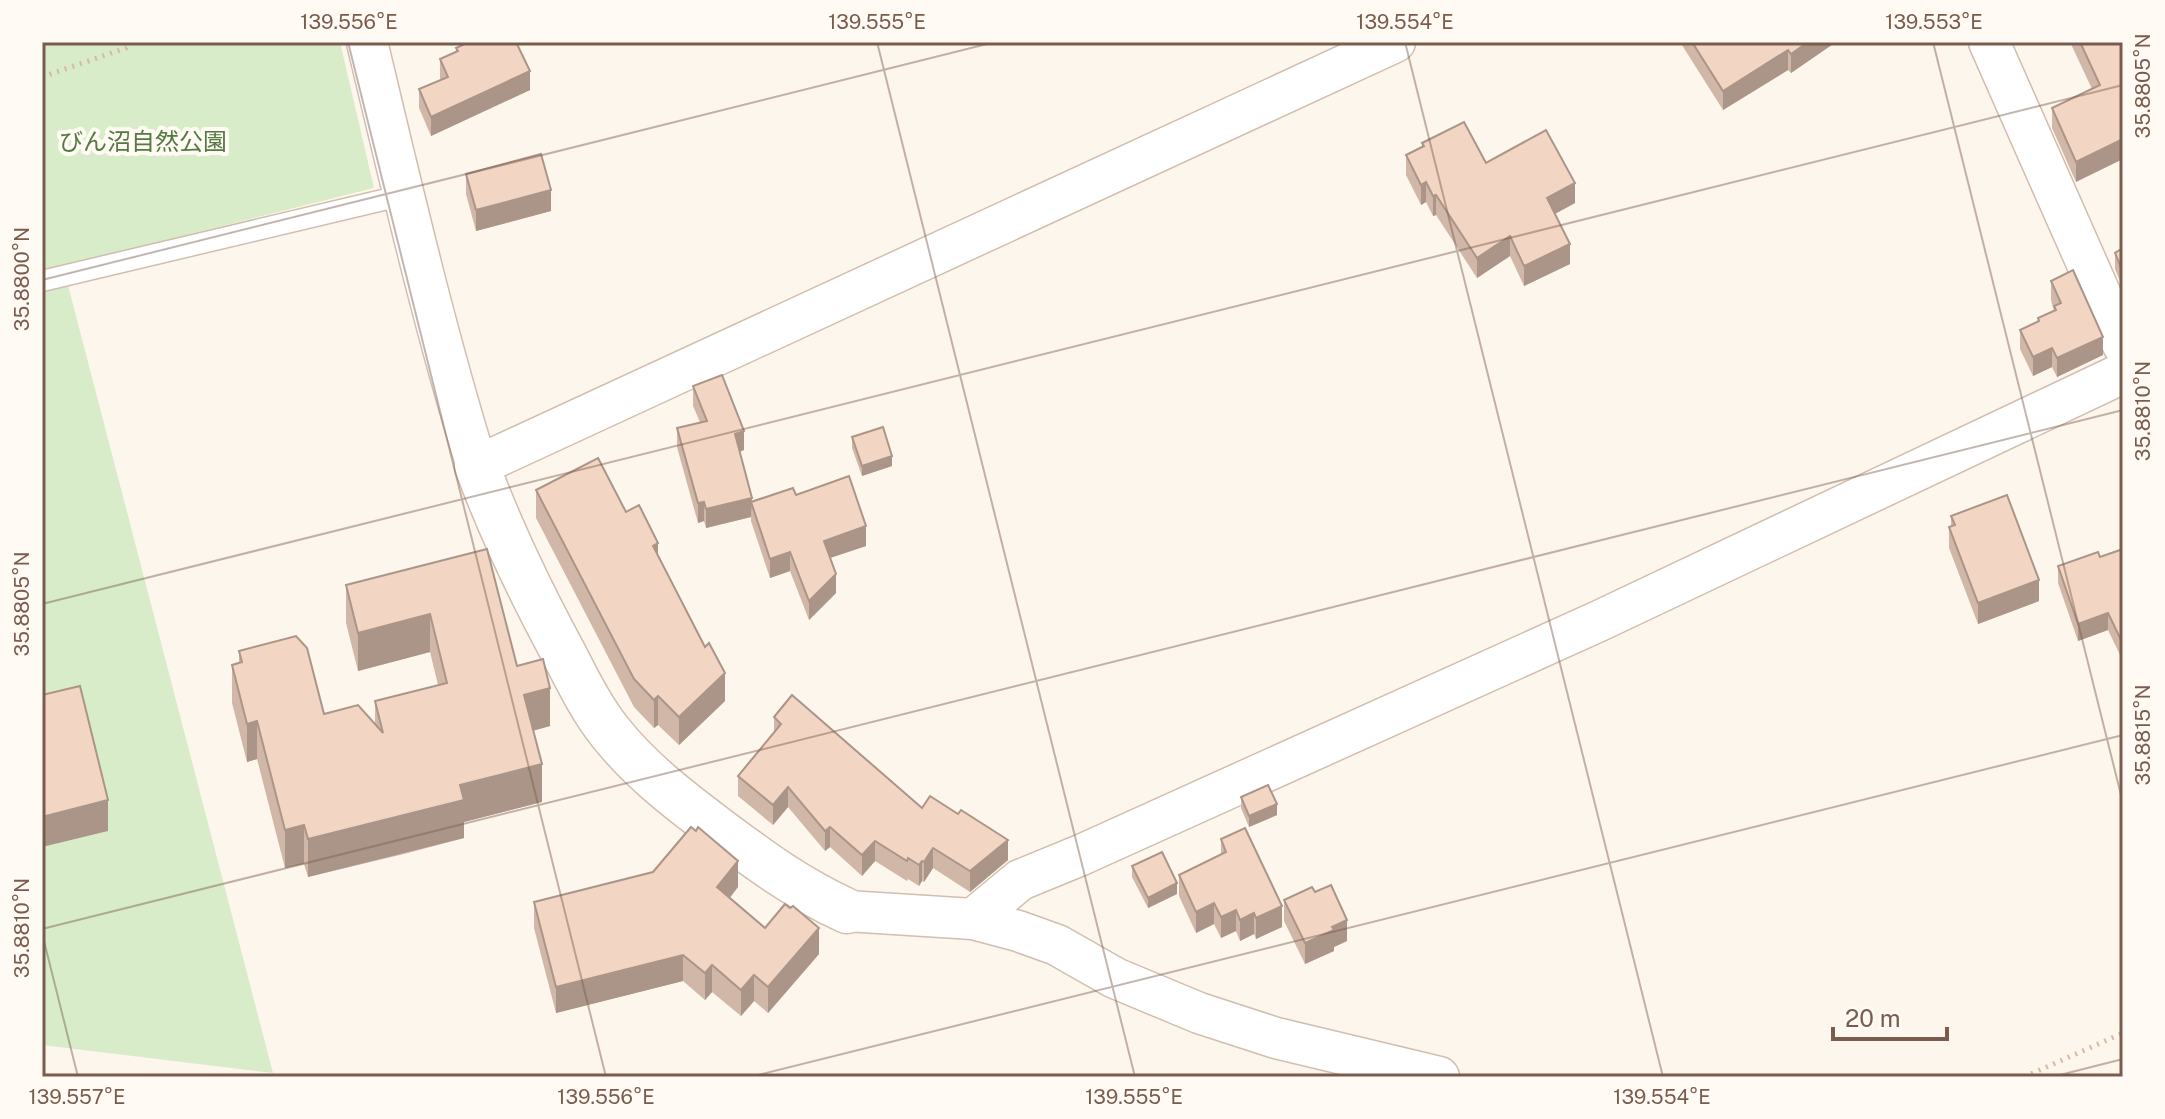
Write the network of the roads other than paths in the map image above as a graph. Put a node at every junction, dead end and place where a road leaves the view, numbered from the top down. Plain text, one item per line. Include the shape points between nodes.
1 (367, 42) edge
2 (1395, 42) edge
3 (1989, 42) edge
4 (404, 195) junction
5 (42, 281) edge
6 (2123, 345) edge
7 (2123, 373) edge
8 (477, 466) junction
9 (847, 911) joint
10 (973, 919) junction
11 (1439, 1077) edge

1 - 4 street
2 - 8 street
3 - 6 street
4 - 5 lane
4 - 8 street
7 - 10 street via 1571,634 1020,880
8 - 9 street via 527,583 609,731 647,774 690,809 781,876
9 - 10 street
10 - 11 street via 1057,945 1115,978 1199,1013 1276,1038

